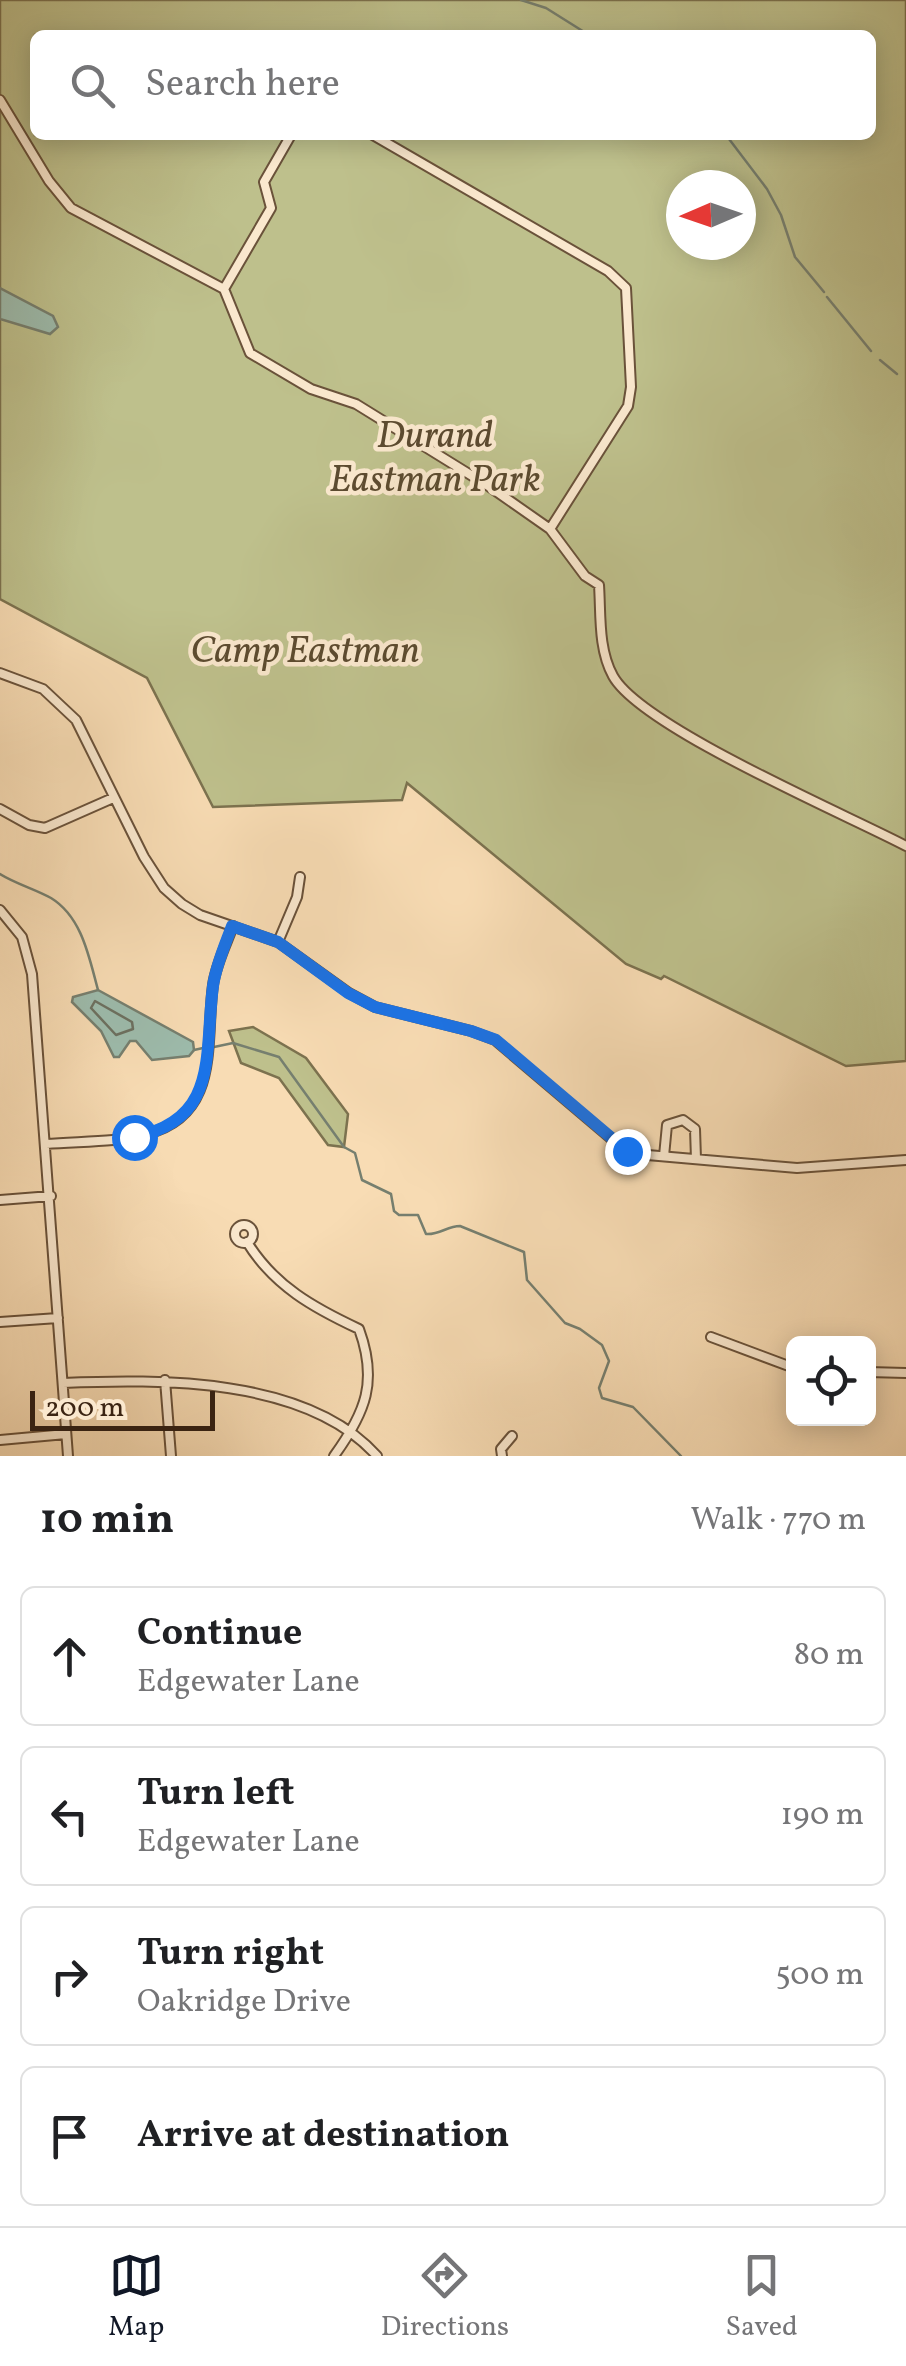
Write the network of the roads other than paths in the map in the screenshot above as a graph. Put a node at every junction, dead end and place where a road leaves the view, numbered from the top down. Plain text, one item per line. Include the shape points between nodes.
1 (0, 100) edge
2 (288, 140) edge
3 (382, 140) edge
4 (224, 289) junction
5 (550, 529) junction
6 (0, 673) edge
7 (113, 798) junction
8 (0, 809) edge
9 (906, 846) edge
10 (300, 877) dead end
11 (0, 910) edge
12 (232, 926) junction
13 (278, 942) junction
14 (46, 1144) junction
15 (664, 1156) junction
16 (696, 1159) junction
17 (906, 1160) edge
18 (51, 1196) junction
19 (0, 1200) edge
20 (248, 1242) dead end
21 (58, 1318) junction
22 (0, 1322) edge
23 (712, 1338) dead end
24 (786, 1365) edge
25 (876, 1372) edge
26 (906, 1372) edge
27 (165, 1380) junction
28 (63, 1383) junction
29 (66, 1434) junction
30 (350, 1434) junction
31 (512, 1436) dead end
32 (0, 1440) edge
33 (68, 1456) edge
34 (171, 1456) edge
35 (334, 1456) edge
36 (377, 1456) edge
37 (502, 1456) edge

1 - 4 street via 71,208
2 - 4 street via 264,182 271,208
3 - 5 street via 608,271 626,288 628,406
4 - 5 street via 250,353 310,389 356,404
5 - 9 street via 599,585 603,648 626,695
6 - 7 street via 30,682 64,706
7 - 8 street via 45,828
7 - 12 street via 164,888 190,910
10 - 13 street
11 - 14 street via 16,926 29,956
12 - 13 street
12 - 14 street via 213,985 206,1072 187,1112 147,1134
13 - 15 street via 375,1007 496,1040 621,1147
14 - 18 street
15 - 16 street
15 - 16 street via 667,1125 683,1120 694,1129
16 - 17 street via 798,1168
18 - 19 street
18 - 21 street
20 - 30 street via 292,1293 359,1329 369,1378
21 - 22 street
21 - 28 street
23 - 24 street
25 - 26 street
27 - 28 street
27 - 30 street via 266,1396
27 - 34 street
28 - 29 street
29 - 32 street
29 - 33 street
30 - 35 street
30 - 36 street
31 - 37 street

